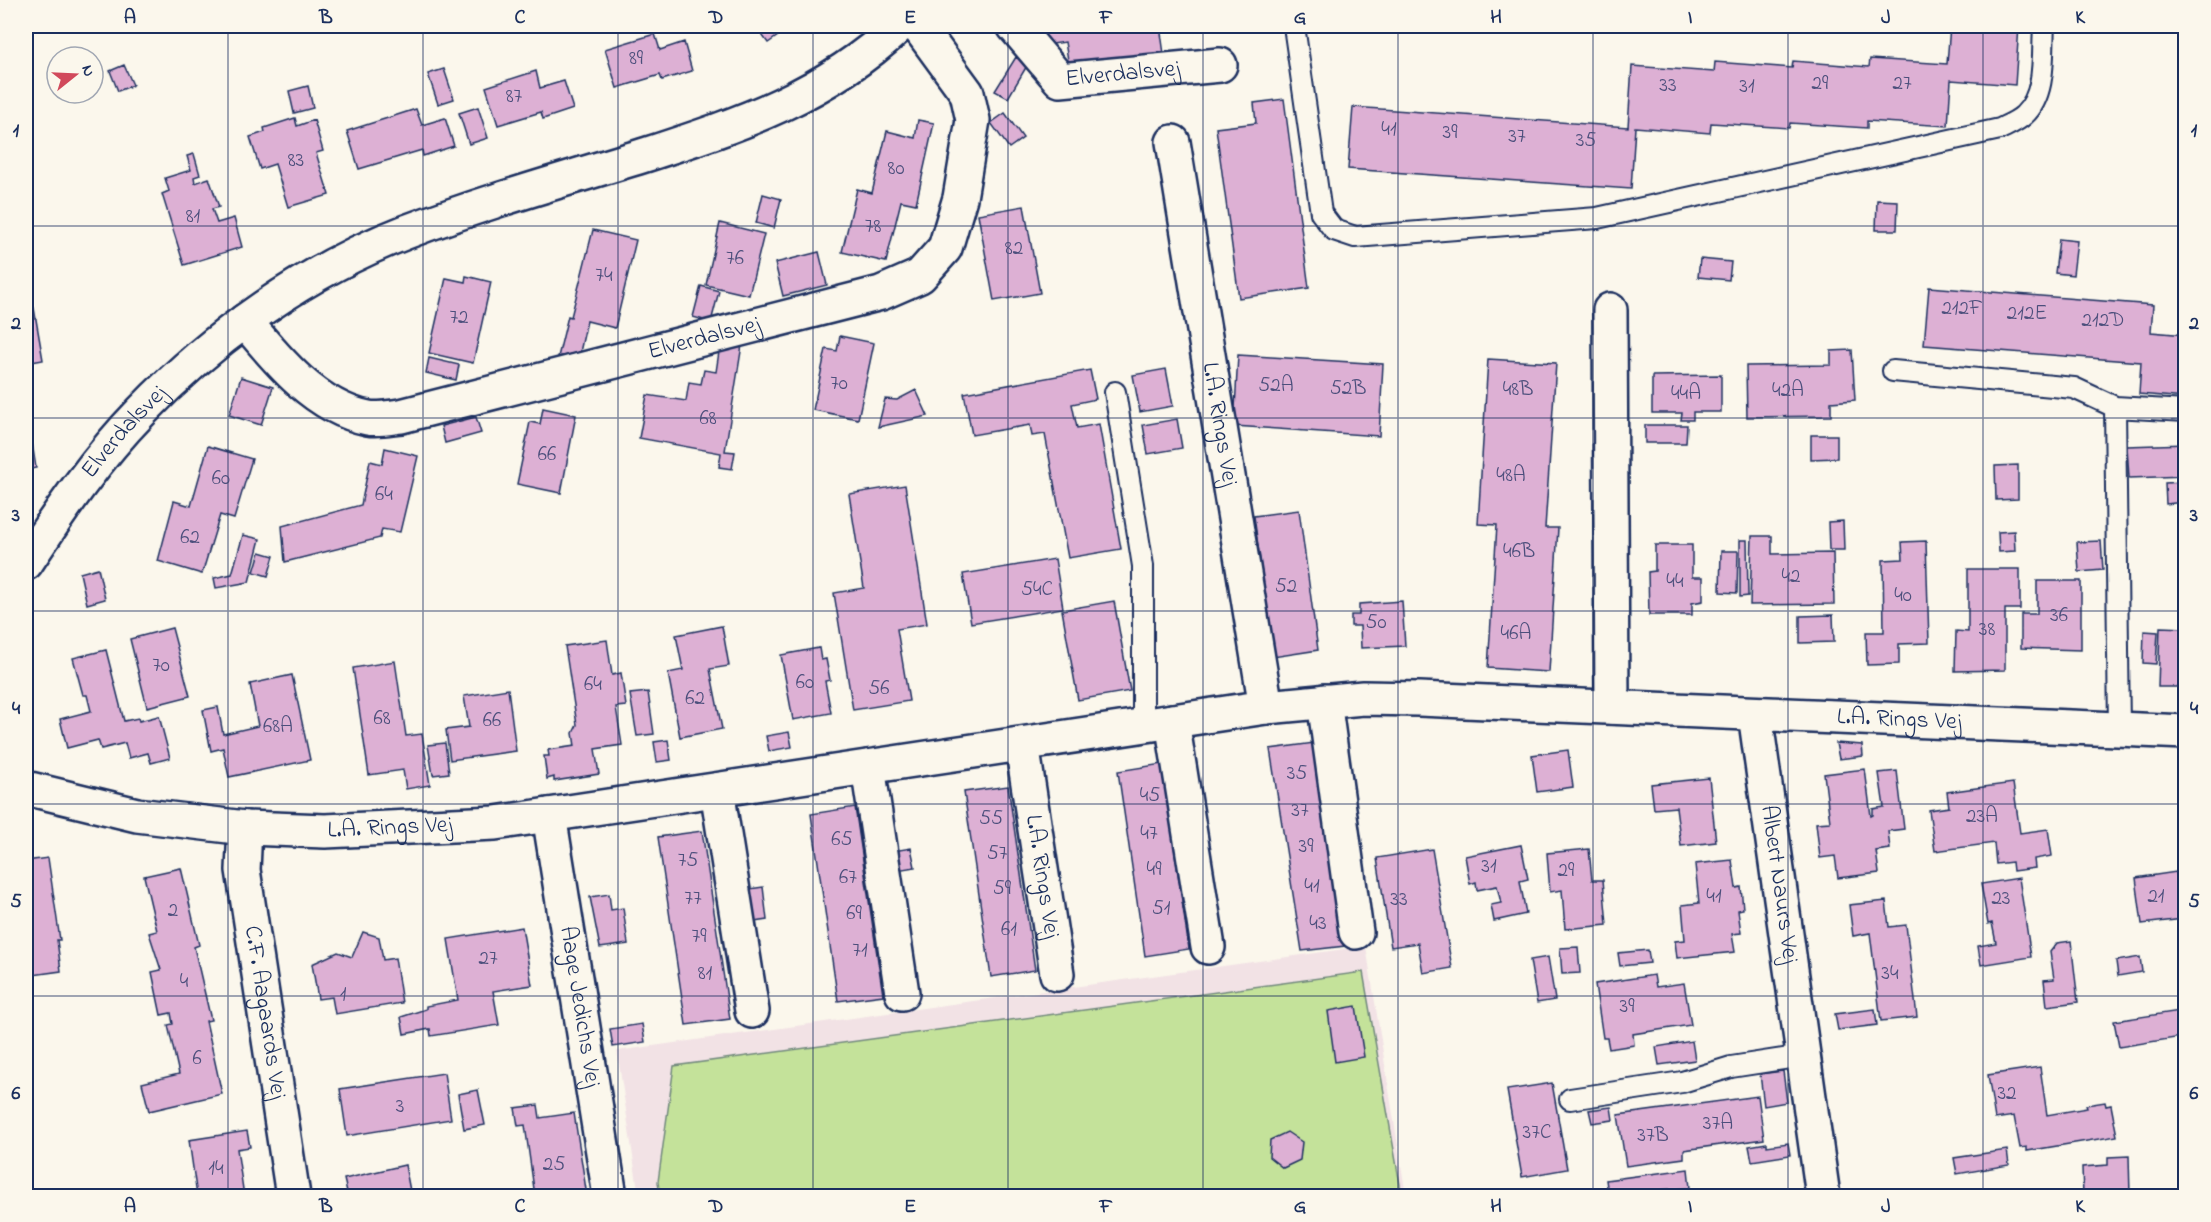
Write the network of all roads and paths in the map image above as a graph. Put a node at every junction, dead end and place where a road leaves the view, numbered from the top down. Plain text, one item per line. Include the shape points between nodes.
1 (899, 26) edge
2 (918, 26) edge
3 (1014, 26) edge
4 (1294, 26) edge
5 (2044, 26) edge
6 (1220, 64) dead end
7 (1173, 142) dead end
8 (1610, 310) dead end
9 (245, 321) junction
10 (1893, 371) dead end
11 (1115, 392) dead end
12 (2115, 407) junction
13 (2186, 411) edge
14 (26, 563) edge
15 (1324, 701) junction
16 (1266, 707) junction
17 (1612, 707) junction
18 (1755, 714) junction
19 (1158, 723) junction
20 (2119, 729) junction
21 (2186, 732) edge
22 (1022, 744) junction
23 (26, 764) edge
24 (868, 767) junction
25 (26, 788) edge
26 (717, 790) junction
27 (62, 795) junction
28 (549, 815) junction
29 (245, 828) junction
30 (1356, 932) dead end
31 (1208, 947) dead end
32 (1057, 974) dead end
33 (902, 993) dead end
34 (752, 1011) dead end
35 (1803, 1056) junction
36 (1570, 1099) dead end
37 (293, 1197) edge
38 (610, 1197) edge
39 (1823, 1197) edge

1 - 9 street, Elverdalsvej via 873,50 808,92 741,124 405,232 326,270
2 - 9 street, Elverdalsvej via 967,93 974,120 960,198 945,248 920,276 881,293 401,416 370,419 335,408 308,387
3 - 6 street, Elverdalsvej via 1060,80
4 - 5 lane via 1321,213 1334,230 1355,237 1597,218 2000,129 2025,115 2036,96
7 - 16 street, L.A. Rings Vej
8 - 17 street
9 - 14 street, Elverdalsvej via 141,412 92,468
10 - 12 lane via 2074,388
11 - 19 lane via 1143,566
12 - 13 lane
12 - 20 lane
15 - 16 street, L.A. Rings Vej
15 - 17 street, L.A. Rings Vej via 1419,699
15 - 30 street
16 - 19 street, L.A. Rings Vej
17 - 18 street, L.A. Rings Vej
18 - 20 street, L.A. Rings Vej
18 - 35 street, Albert Naurs Vej
19 - 22 street, L.A. Rings Vej
19 - 31 street
20 - 21 street, L.A. Rings Vej
22 - 24 street, L.A. Rings Vej
22 - 32 street, L.A. Rings Vej
23 - 27 street, L.A. Rings Vej
24 - 26 street, L.A. Rings Vej
24 - 33 street
25 - 27 street, L.A. Rings Vej
26 - 28 street, L.A. Rings Vej
26 - 34 street
27 - 29 street, L.A. Rings Vej via 137,815
28 - 29 street, L.A. Rings Vej via 495,824 397,829
28 - 38 street, Aage Jedichs Vej
29 - 37 street, C.F. Aagaards Vej via 243,870
35 - 36 lane via 1731,1067 1682,1082
35 - 39 street, Albert Naurs Vej

